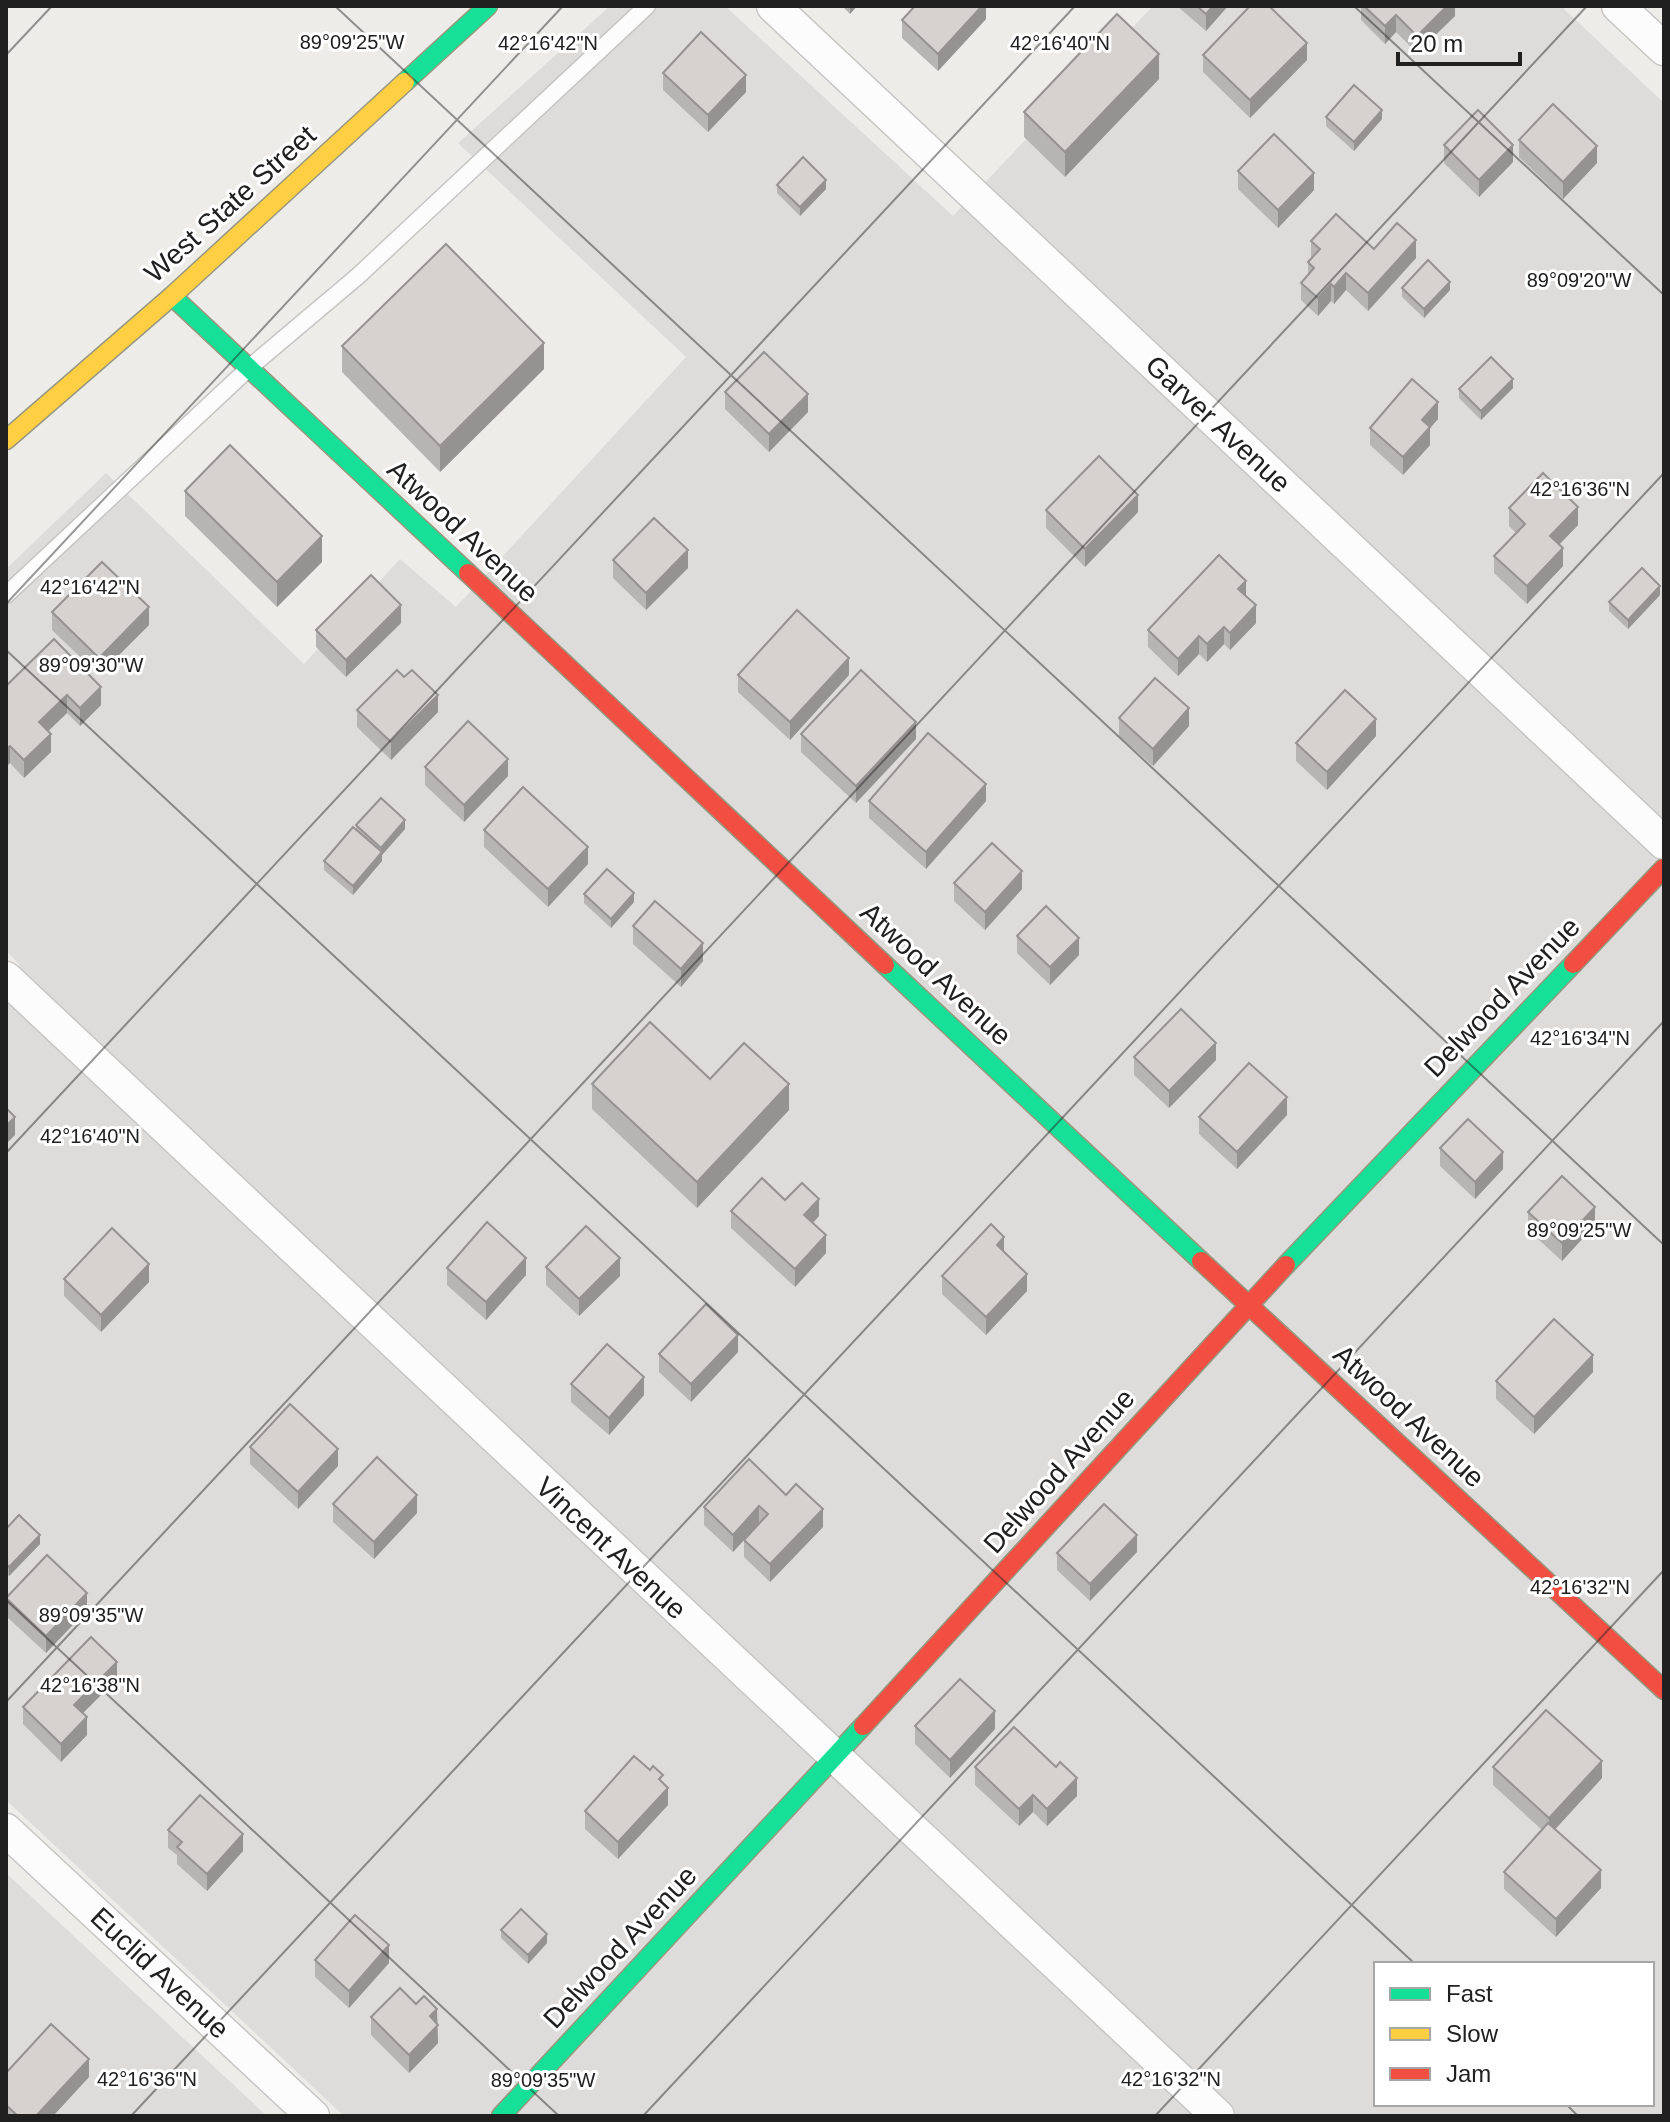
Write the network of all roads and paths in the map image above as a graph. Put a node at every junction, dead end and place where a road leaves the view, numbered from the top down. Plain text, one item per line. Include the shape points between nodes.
1 (488, 6) edge
2 (647, 6) edge
3 (773, 6) edge
4 (1618, 6) edge
5 (1664, 49) edge
6 (172, 296) junction
7 (249, 368) junction
8 (6, 440) edge
9 (6, 595) edge
10 (1664, 843) edge
11 (1664, 868) edge
12 (6, 978) edge
13 (1248, 1305) junction
14 (1664, 1690) edge
15 (834, 1758) junction
16 (6, 1830) edge
17 (313, 2116) edge
18 (501, 2116) edge
19 (1218, 2116) edge

1 - 6 street, West State Street
2 - 7 lane via 358,276
3 - 10 street, Garver Avenue
4 - 5 street
6 - 7 street, Atwood Avenue
6 - 8 street, West State Street
7 - 9 lane
7 - 13 street, Atwood Avenue
11 - 13 street, Delwood Avenue
12 - 15 street, Vincent Avenue
13 - 14 street, Atwood Avenue
13 - 15 street, Delwood Avenue
15 - 18 street, Delwood Avenue
15 - 19 street, Vincent Avenue
16 - 17 street, Euclid Avenue

